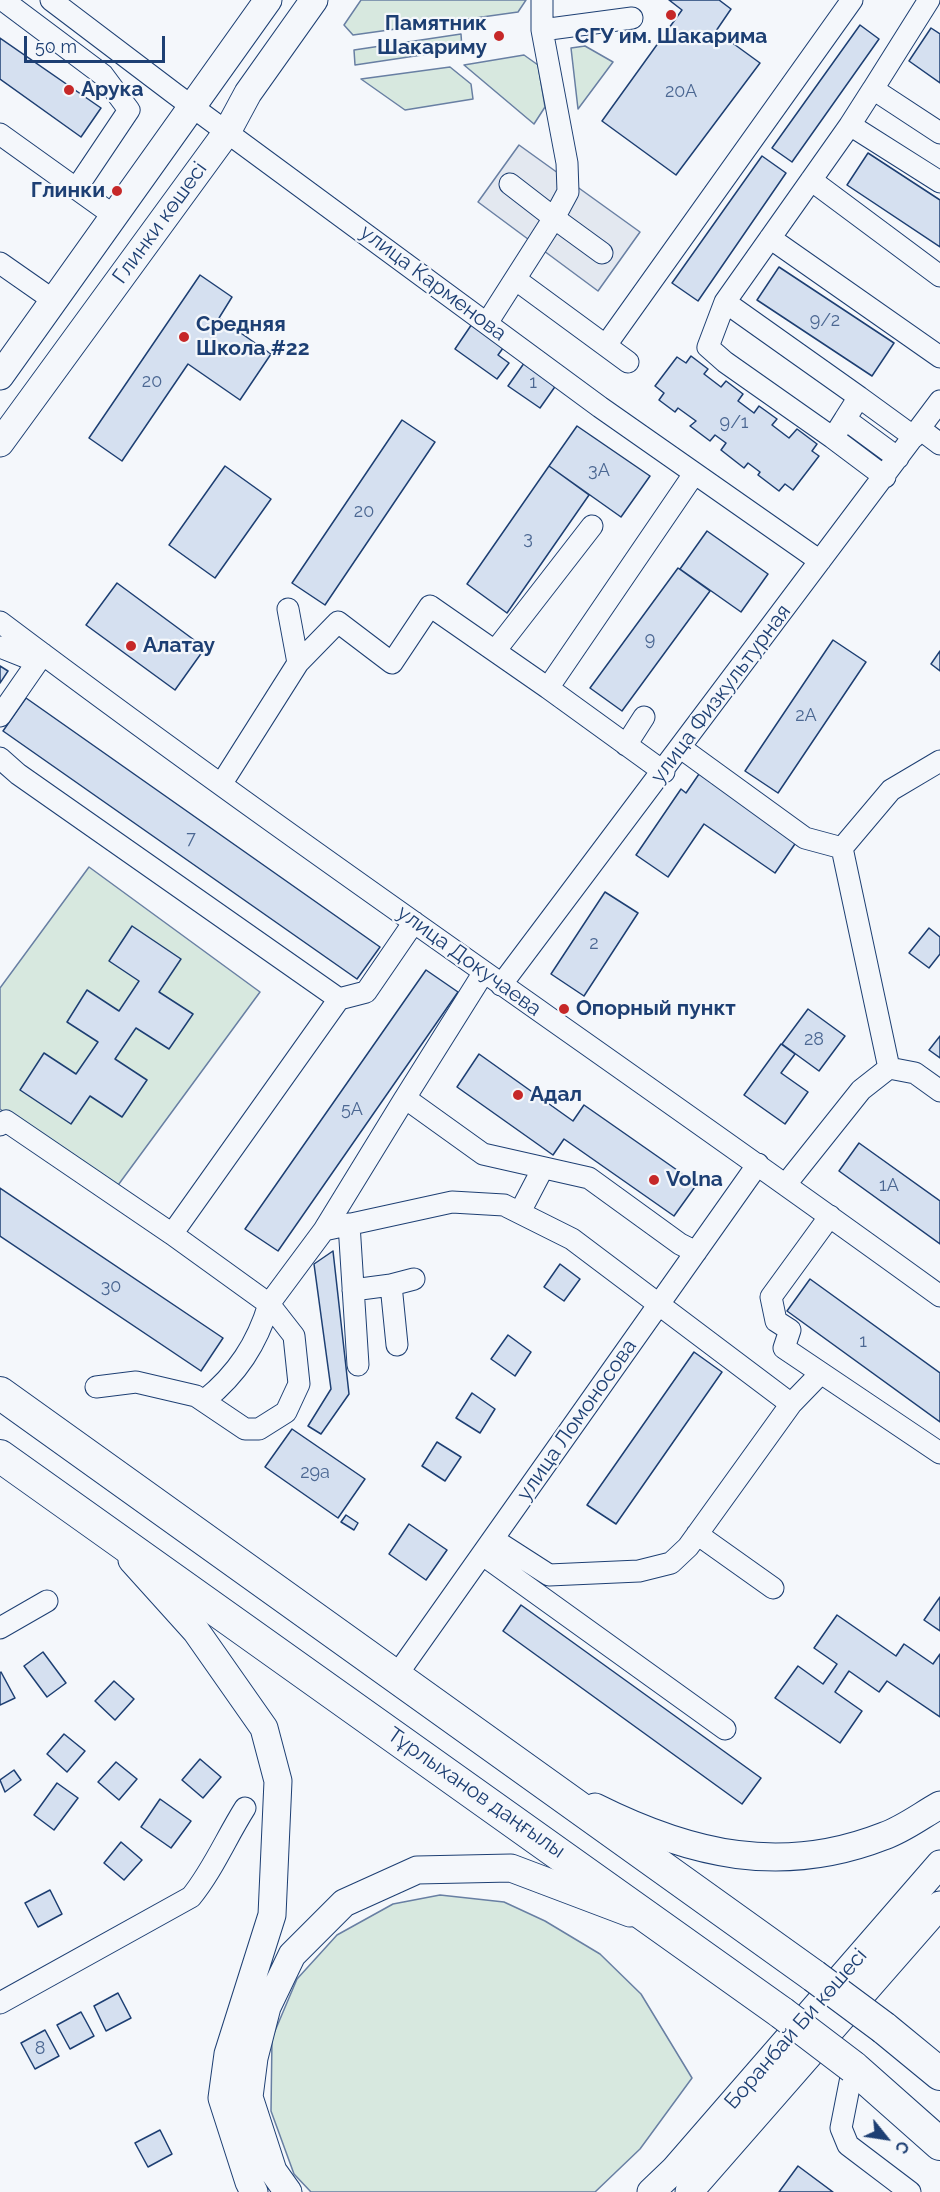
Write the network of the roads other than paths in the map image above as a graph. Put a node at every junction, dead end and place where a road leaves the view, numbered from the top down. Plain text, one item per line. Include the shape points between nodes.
1 (3, 0) edge
2 (51, 0) edge
3 (268, 0) edge
4 (314, 0) edge
5 (542, 0) edge
6 (852, 0) edge
7 (929, 0) edge
8 (632, 18) dead end
9 (542, 30) junction
10 (873, 89) junction
11 (192, 107) junction
12 (850, 125) junction
13 (227, 132) junction
14 (940, 133) edge
15 (0, 134) edge
16 (811, 180) junction
17 (940, 182) edge
18 (510, 184) dead end
19 (76, 189) junction
20 (113, 215) junction
21 (554, 218) junction
22 (770, 238) junction
23 (602, 253) dead end
24 (0, 263) edge
25 (940, 276) edge
26 (515, 279) junction
27 (53, 300) junction
28 (725, 302) junction
29 (487, 323) junction
30 (606, 345) junction
31 (940, 357) edge
32 (628, 362) dead end
33 (2, 370) edge
34 (859, 397) junction
35 (940, 401) edge
36 (845, 419) junction
37 (917, 433) junction
38 (833, 438) junction
39 (0, 442) edge
40 (940, 444) edge
41 (898, 459) junction
42 (694, 474) junction
43 (885, 477) junction
44 (592, 526) dead end
45 (820, 561) junction
46 (288, 609) dead end
47 (0, 622) edge
48 (0, 647) edge
49 (495, 651) junction
50 (40, 658) junction
51 (298, 663) junction
52 (548, 688) junction
53 (0, 716) edge
54 (644, 717) dead end
55 (626, 745) junction
56 (681, 748) junction
57 (0, 758) edge
58 (940, 761) edge
59 (664, 772) junction
60 (222, 783) junction
61 (842, 848) junction
62 (414, 922) junction
63 (484, 972) junction
64 (501, 985) junction
65 (339, 999) junction
66 (889, 1068) junction
67 (940, 1091) edge
68 (405, 1098) junction
69 (0, 1125) edge
70 (758, 1164) junction
71 (543, 1168) junction
72 (786, 1184) junction
73 (519, 1212) junction
74 (831, 1216) junction
75 (349, 1224) junction
76 (324, 1230) junction
77 (172, 1234) junction
78 (696, 1252) junction
79 (414, 1279) dead end
80 (391, 1285) junction
81 (353, 1290) junction
82 (940, 1296) edge
83 (269, 1304) junction
84 (659, 1304) junction
85 (397, 1345) dead end
86 (358, 1365) dead end
87 (821, 1373) junction
88 (96, 1387) dead end
89 (0, 1393) edge
90 (205, 1400) junction
91 (791, 1404) junction
92 (940, 1453) edge
93 (0, 1456) edge
94 (107, 1532) junction
95 (697, 1534) junction
96 (488, 1547) junction
97 (773, 1588) dead end
98 (47, 1601) dead end
99 (0, 1628) edge
100 (396, 1676) junction
101 (725, 1729) dead end
102 (535, 1777) junction
103 (940, 1805) edge
104 (245, 1808) dead end
105 (940, 1864) edge
106 (940, 1905) edge
107 (659, 1923) junction
108 (0, 2003) edge
109 (854, 2067) junction
110 (940, 2074) edge
111 (940, 2145) edge
112 (254, 2192) edge
113 (288, 2192) edge
114 (651, 2192) edge
115 (690, 2192) edge
116 (910, 2192) edge

1 - 19 street via 103,75 129,110
2 - 11 street, улица Карменова
3 - 11 main road, Глинки көшесі
4 - 13 main road, Глинки көшесі via 248,93
5 - 9 street
6 - 30 street
7 - 10 street
8 - 9 street
9 - 21 street via 567,163 568,192
10 - 12 street
10 - 14 street
11 - 13 street, улица Карменова
11 - 20 main road, Глинки көшесі
12 - 16 street
12 - 17 street
13 - 29 street, улица Карменова
13 - 39 main road, Глинки көшесі
15 - 19 street
16 - 22 street
16 - 25 street
18 - 21 street
19 - 20 street
20 - 27 main road, Глинки көшесі
21 - 23 street
21 - 26 street
22 - 28 street
22 - 31 street
24 - 27 street
26 - 29 street
26 - 30 street
27 - 33 main road, Глинки көшесі
28 - 34 street
28 - 38 street via 708,346
29 - 42 street, улица Карменова
30 - 32 street
34 - 36 street
34 - 37 street
35 - 37 street, улица Физкультурная
36 - 38 street
36 - 41 street
37 - 40 street
37 - 41 street, улица Физкультурная
38 - 43 street
41 - 43 street, улица Физкультурная
42 - 45 street, улица Карменова
42 - 52 street
43 - 45 street, улица Физкультурная
44 - 49 street
45 - 56 street, улица Физкультурная
46 - 51 street
47 - 50 street, улица Докучаева
48 - 50 street
49 - 51 street via 430,606 392,663 338,622
49 - 52 street
50 - 53 street
50 - 60 street, улица Докучаева
51 - 60 street
52 - 55 street
54 - 55 street
55 - 59 street
56 - 59 street, улица Физкультурная
56 - 61 street via 805,838
57 - 65 street
58 - 61 street via 891,790
59 - 64 street, улица Физкультурная
60 - 62 street, улица Докучаева
61 - 66 street
62 - 63 street, улица Докучаева
62 - 65 street via 366,992
63 - 64 street, улица Докучаева
63 - 68 street
64 - 70 street, улица Докучаева
65 - 77 street
66 - 67 street via 915,1073
66 - 72 street via 861,1090
68 - 71 street via 483,1154
68 - 76 street
69 - 77 street via 6,1121
70 - 72 street, улица Докучаева
70 - 78 street, улица Ломоносова
71 - 73 street
71 - 78 street via 589,1178
72 - 74 street, улица Докучаева
73 - 75 street via 504,1204 452,1202
73 - 84 street via 572,1239
74 - 82 street, улица Докучаева
74 - 87 street via 771,1297 777,1321 790,1330 784,1348
75 - 76 street
75 - 81 street
76 - 83 street
77 - 83 street
78 - 84 street, улица Ломоносова
79 - 80 street
80 - 81 street
80 - 85 street
81 - 86 street
83 - 90 street via 261,1332 245,1359
83 - 90 street via 294,1336 299,1384 286,1412 259,1429 245,1429
84 - 91 street
84 - 96 street, улица Ломоносова
87 - 91 street
87 - 92 street
88 - 90 street via 136,1382
89 - 100 highway
91 - 95 street
93 - 94 highway, Тұрлыханов даңғылы
94 - 107 highway, Тұрлыханов даңғылы
94 - 112 main road via 196,1632 264,1728 278,1781 272,1916 228,2054 222,2098
95 - 96 street via 671,1563 639,1571 549,1575
95 - 97 street
96 - 100 street, улица Ломоносова
96 - 101 street
98 - 99 street
100 - 102 highway
102 - 103 main road via 635,1827 704,1849 762,1858 825,1855 886,1835
102 - 110 highway, bridge via 814,1976
104 - 108 street via 220,1848 209,1875 191,1898
105 - 114 main road, Боранбай Би көшесі
106 - 115 main road, Боранбай Би көшесі
107 - 109 highway, Тұрлыханов даңғылы, bridge
107 - 113 main road via 511,1868 417,1870 344,1903 292,1955 267,2007 254,2058 249,2097 273,2171
109 - 111 highway, Тұрлыханов даңғылы
109 - 116 street via 841,2128 848,2145

